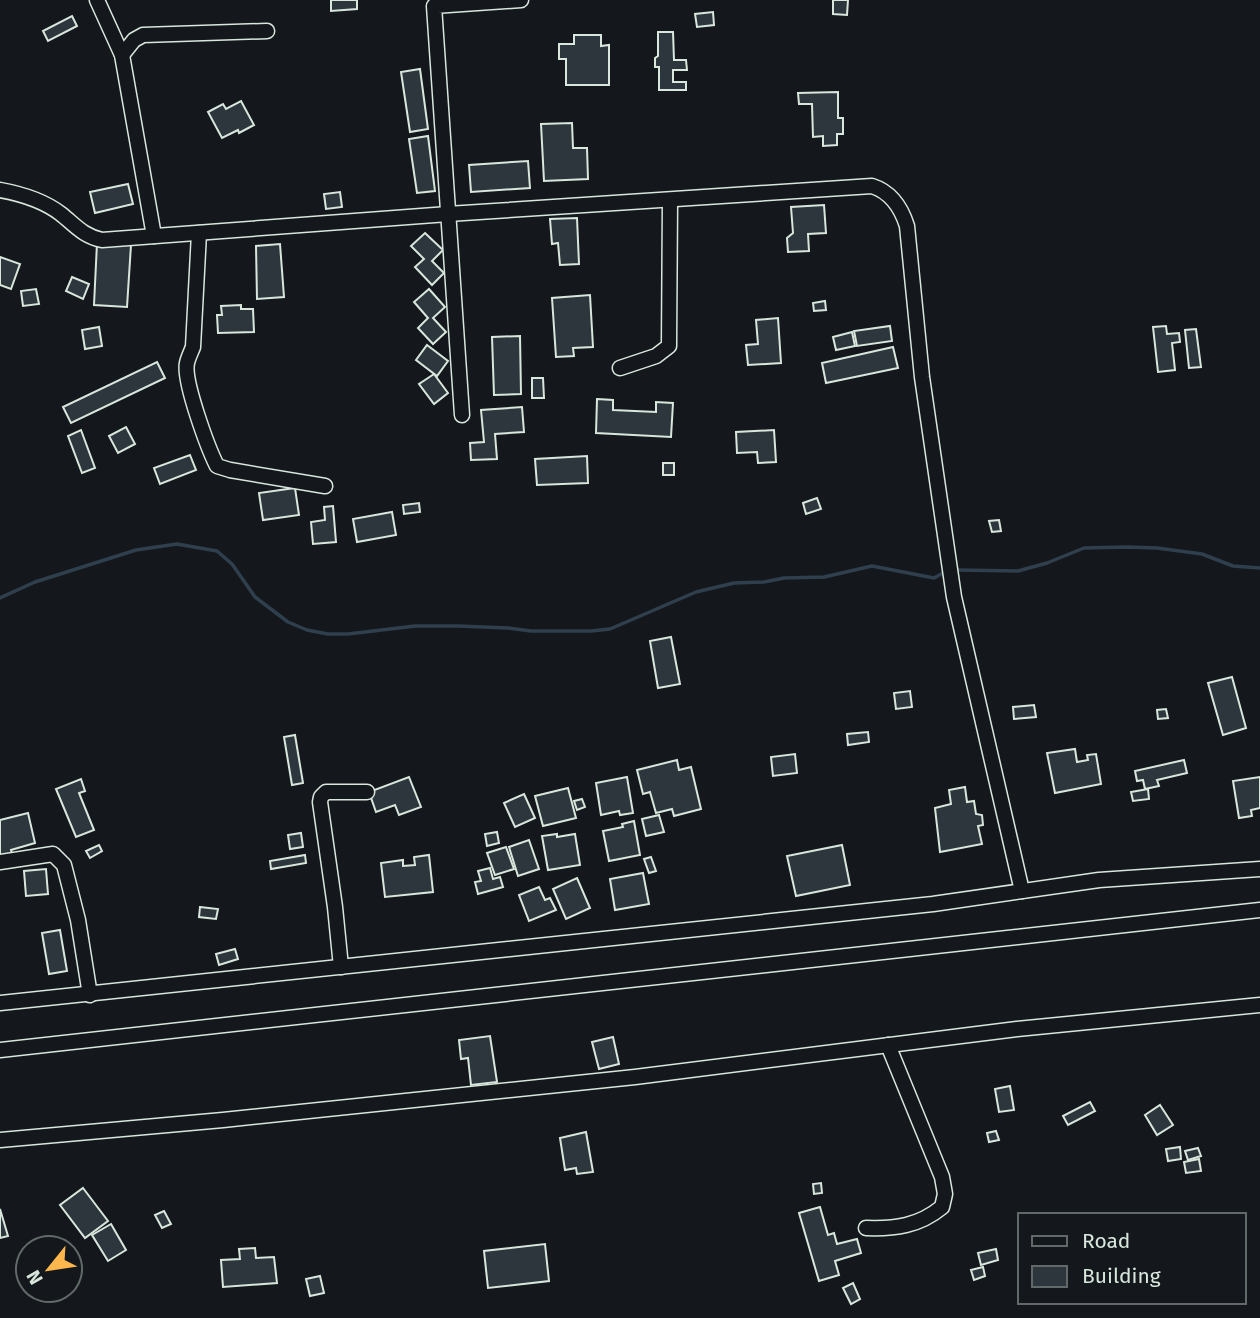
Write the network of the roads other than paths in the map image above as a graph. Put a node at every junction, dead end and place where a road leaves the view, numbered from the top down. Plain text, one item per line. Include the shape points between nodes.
1 (97, 0) edge
2 (521, 0) edge
3 (434, 3) edge
4 (267, 31) dead end
5 (122, 55) junction
6 (0, 190) edge
7 (670, 201) junction
8 (448, 214) junction
9 (199, 233) junction
10 (154, 236) junction
11 (620, 368) dead end
12 (462, 415) dead end
13 (325, 486) dead end
14 (367, 792) dead end
15 (0, 862) edge
16 (1260, 869) edge
17 (1022, 891) junction
18 (1260, 910) edge
19 (341, 967) junction
20 (90, 995) junction
21 (0, 1003) edge
22 (1260, 1005) edge
23 (888, 1045) junction
24 (0, 1050) edge
25 (0, 1140) edge
26 (866, 1228) dead end

1 - 5 street
2 - 3 street
3 - 8 street
4 - 5 street via 143,35
5 - 10 street
6 - 10 street via 46,204 90,238
7 - 8 street
7 - 11 street via 669,346 656,356
7 - 17 street via 872,186 885,190 899,206 908,234 922,377 954,597
8 - 9 street
8 - 12 street
9 - 10 street
9 - 13 street via 193,347 186,365 209,450 217,466
14 - 19 street via 326,792 320,802
15 - 20 street via 53,854 60,859 78,920
16 - 17 street via 1099,880
17 - 19 street
18 - 24 street
19 - 20 street
20 - 21 street
22 - 23 street
23 - 25 street via 635,1077
23 - 26 street via 945,1194 942,1206 920,1221 896,1228

